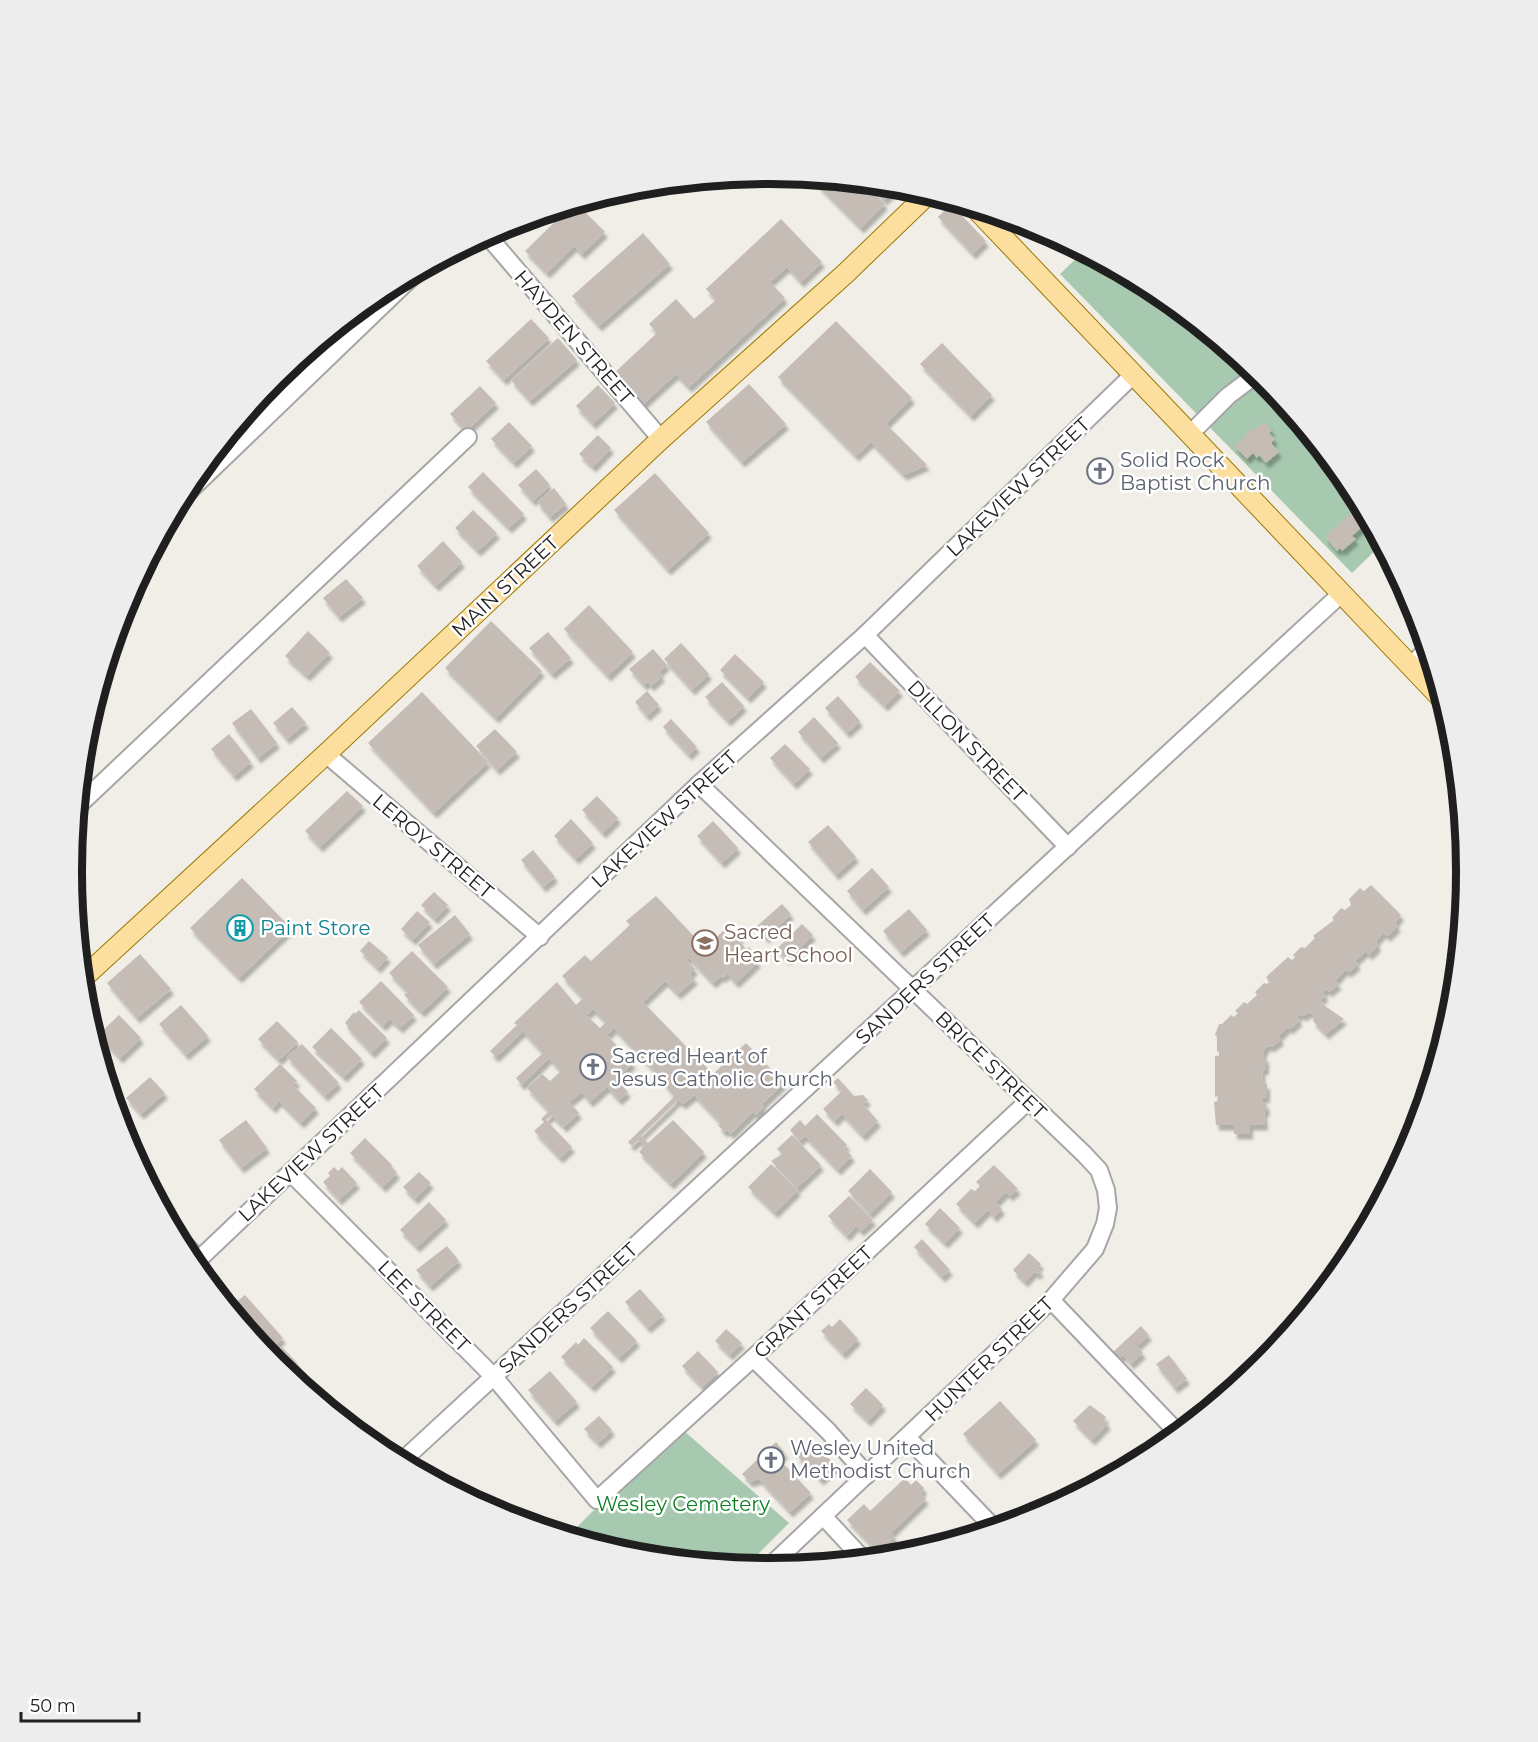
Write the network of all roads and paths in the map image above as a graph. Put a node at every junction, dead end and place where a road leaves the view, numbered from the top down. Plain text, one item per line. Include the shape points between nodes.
1 (920, 202) edge
2 (986, 220) edge
3 (493, 243) edge
4 (388, 300) edge
5 (1134, 374) junction
6 (1248, 381) edge
7 (1190, 434) junction
8 (468, 437) dead end
9 (661, 439) junction
10 (212, 470) edge
11 (1342, 593) junction
12 (865, 635) junction
13 (1421, 656) edge
14 (1411, 665) junction
15 (1430, 686) edge
16 (326, 754) junction
17 (699, 784) junction
18 (86, 798) edge
19 (1068, 847) junction
20 (540, 937) junction
21 (89, 966) edge
22 (913, 990) junction
23 (1028, 1101) junction
24 (291, 1173) junction
25 (1108, 1208) joint
26 (202, 1257) edge
27 (1051, 1300) junction
28 (753, 1358) junction
29 (494, 1377) junction
30 (1172, 1427) edge
31 (907, 1437) junction
32 (409, 1455) edge
33 (867, 1475) junction
34 (597, 1500) joint
35 (823, 1516) junction
36 (988, 1522) edge
37 (857, 1552) edge
38 (779, 1558) edge

1 - 9 main road, MAIN STREET
2 - 5 main road
3 - 9 street, HAYDEN STREET
4 - 10 street
5 - 7 main road
5 - 12 street, LAKEVIEW STREET
6 - 7 street
7 - 11 main road
8 - 18 street
9 - 16 main road, MAIN STREET
11 - 14 main road
11 - 19 street, SANDERS STREET
12 - 17 street, LAKEVIEW STREET
12 - 19 street, DILLON STREET
13 - 14 street
14 - 15 main road
16 - 20 street, LEROY STREET
16 - 21 main road, MAIN STREET
17 - 20 street, LAKEVIEW STREET
17 - 22 street, BRICE STREET
19 - 22 street, SANDERS STREET
20 - 24 street, LAKEVIEW STREET
22 - 23 street, BRICE STREET
22 - 29 street, SANDERS STREET
23 - 25 street, BRICE STREET via 1099,1170
23 - 28 street, GRANT STREET
24 - 26 street, LAKEVIEW STREET
24 - 29 street, LEE STREET
25 - 27 street, HUNTER STREET via 1095,1249
27 - 30 street
27 - 31 street, HUNTER STREET
28 - 33 street
28 - 34 street, GRANT STREET
29 - 32 street, SANDERS STREET
29 - 34 street, LEE STREET
31 - 33 street, HUNTER STREET
31 - 36 street
33 - 35 street, HUNTER STREET
35 - 37 street
35 - 38 street, HUNTER STREET

